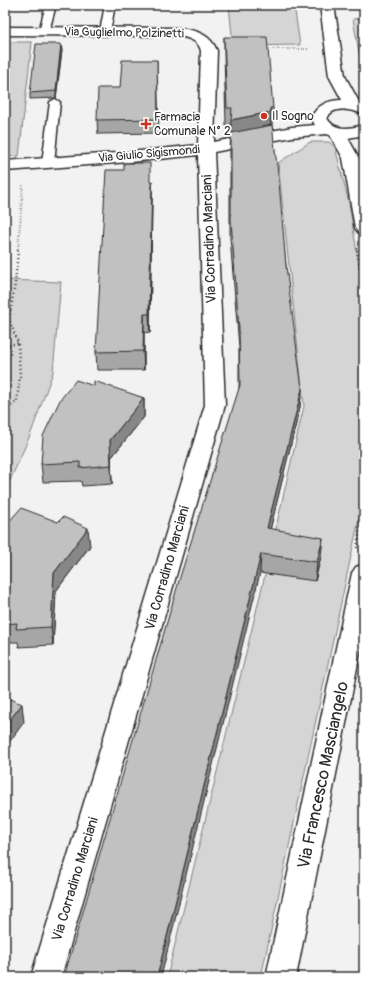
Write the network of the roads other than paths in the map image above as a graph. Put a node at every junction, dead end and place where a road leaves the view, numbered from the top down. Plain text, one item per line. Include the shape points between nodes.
1 (51, 5) edge
2 (110, 5) edge
3 (327, 5) edge
4 (5, 31) edge
5 (44, 31) junction
6 (105, 32) junction
7 (337, 76) junction
8 (55, 102) dead end
9 (360, 108) edge
10 (325, 110) junction
11 (333, 130) junction
12 (364, 130) edge
13 (292, 132) junction
14 (364, 135) edge
15 (206, 149) junction
16 (351, 158) junction
17 (48, 163) junction
18 (5, 166) edge
19 (364, 228) edge
20 (364, 573) edge
21 (46, 977) edge
22 (281, 977) edge

1 - 5 lane
2 - 6 lane
3 - 7 street
4 - 5 street, Via Guglielmo Polzinetti
5 - 6 street, Via Guglielmo Polzinetti
6 - 15 street, Via Guglielmo Polzinetti via 179,32 205,41 209,52
7 - 9 street
7 - 10 street
8 - 17 lane
9 - 10 street via 337,105
10 - 11 street via 321,122
10 - 13 street, Via Giulio Sigismondi
11 - 12 street, Via Giulio Sigismondi via 353,133
11 - 13 street, Via Giulio Sigismondi
11 - 16 street
13 - 15 street, Via Giulio Sigismondi
14 - 16 street
15 - 17 street, Via Giulio Sigismondi
15 - 21 street, Via Corradino Marciani via 215,405
16 - 19 street
17 - 18 street, Via Giulio Sigismondi
20 - 22 street, Via Francesco Masciangelo

